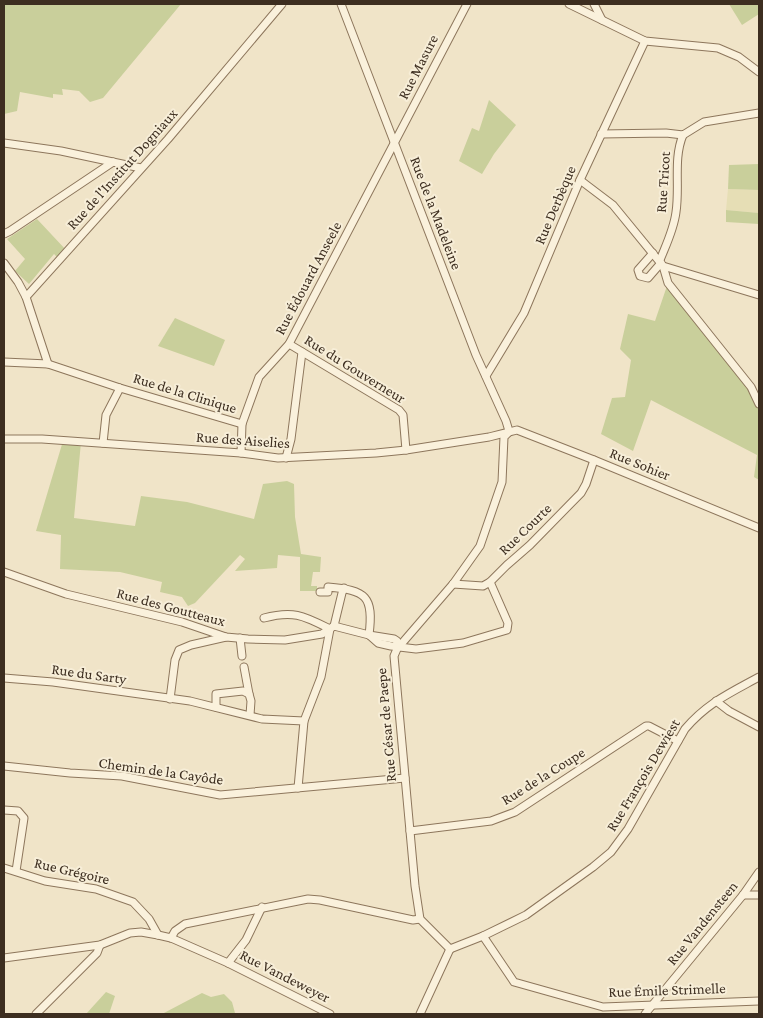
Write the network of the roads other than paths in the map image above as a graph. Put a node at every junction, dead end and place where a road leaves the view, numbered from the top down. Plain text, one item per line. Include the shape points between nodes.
1 (282, 4) edge
2 (341, 4) edge
3 (467, 4) edge
4 (569, 4) edge
5 (594, 4) edge
6 (602, 20) junction
7 (645, 41) junction
8 (759, 72) edge
9 (759, 113) edge
10 (601, 134) junction
11 (684, 135) junction
12 (395, 143) junction
13 (4, 144) edge
14 (113, 162) junction
15 (141, 168) junction
16 (580, 180) junction
17 (4, 234) edge
18 (653, 253) junction
19 (4, 263) edge
20 (661, 263) junction
21 (759, 295) edge
22 (26, 297) junction
23 (289, 344) junction
24 (302, 352) junction
25 (4, 362) edge
26 (48, 364) junction
27 (486, 376) junction
28 (120, 388) junction
29 (759, 404) edge
30 (242, 424) junction
31 (509, 431) junction
32 (4, 439) edge
33 (104, 443) junction
34 (406, 450) junction
35 (241, 453) junction
36 (286, 458) junction
37 (594, 460) junction
38 (759, 528) edge
39 (4, 572) edge
40 (490, 582) junction
41 (453, 584) junction
42 (344, 588) junction
43 (320, 592) dead end
44 (264, 618) dead end
45 (332, 627) junction
46 (369, 635) junction
47 (226, 637) junction
48 (240, 638) junction
49 (400, 646) junction
50 (242, 656) dead end
51 (244, 667) dead end
52 (759, 677) edge
53 (4, 678) edge
54 (249, 694) junction
55 (170, 699) junction
56 (716, 701) junction
57 (216, 707) junction
58 (250, 715) junction
59 (304, 721) junction
60 (759, 727) edge
61 (678, 741) junction
62 (4, 766) edge
63 (405, 778) junction
64 (298, 788) junction
65 (4, 810) edge
66 (410, 831) junction
67 (4, 868) edge
68 (16, 871) junction
69 (759, 872) edge
70 (743, 895) junction
71 (759, 895) edge
72 (262, 907) junction
73 (420, 919) junction
74 (158, 935) junction
75 (483, 936) junction
76 (171, 938) junction
77 (100, 945) junction
78 (450, 949) junction
79 (4, 958) edge
80 (228, 963) junction
81 (759, 1001) edge
82 (652, 1005) junction
83 (36, 1014) edge
84 (330, 1014) edge
85 (420, 1014) edge
86 (645, 1014) edge

1 - 15 street, Rue de l'Institut Dogniaux
2 - 12 street, Rue de la Madeleine
3 - 12 street, Rue Masure
4 - 6 street
5 - 6 street
6 - 7 street
7 - 8 street via 718,48 739,57
7 - 10 street, Rue Derbèque
9 - 11 street via 704,122
10 - 11 street
10 - 16 street, Rue Derbèque
11 - 20 street, Rue Tricot via 678,148 676,212
12 - 23 street, Rue Édouard Anseele
12 - 27 street, Rue de la Madeleine
13 - 14 street via 62,151
14 - 15 street
14 - 17 street
15 - 22 street, Rue de l'Institut Dogniaux
16 - 18 street via 614,205
16 - 27 street, Rue Derbèque via 524,313
18 - 20 street
18 - 20 street via 638,270 640,276 648,278
19 - 22 street
20 - 21 street
20 - 29 street via 668,284 750,387
22 - 26 street
23 - 24 street, Rue du Gouverneur
23 - 30 street, Rue Édouard Anseele via 259,377
24 - 34 street, Rue du Gouverneur via 399,410 403,415
24 - 36 street
25 - 26 street, Rue de la Clinique
26 - 28 street, Rue de la Clinique
27 - 31 street, Rue de la Madeleine
28 - 30 street, Rue de la Clinique
28 - 33 street, Rue de la Clinique via 106,415
30 - 35 street, Rue Édouard Anseele
31 - 34 street, Rue des Aiselies
31 - 37 street, Rue Sohier via 527,433
31 - 41 street, Rue César de Paepe via 504,437 502,482 486,532
32 - 33 street, Rue des Aiselies
33 - 35 street, Rue des Aiselies
34 - 36 street, Rue des Aiselies
35 - 36 street, Rue des Aiselies
37 - 38 street, Rue Sohier
37 - 40 street, Rue Courte via 581,493
39 - 47 street, Rue des Goutteaux via 66,594 182,622
40 - 41 street via 483,586
40 - 49 street via 508,623 507,630 448,646 416,649
41 - 49 street, Rue César de Paepe
42 - 43 street via 328,587 328,592
42 - 45 street
42 - 46 street via 368,599 371,608
44 - 45 street via 296,614
45 - 46 street
45 - 48 street, Rue des Goutteaux via 322,634 285,640
45 - 59 street via 321,677
46 - 49 street via 394,639
47 - 48 street, Rue des Goutteaux
47 - 55 street via 179,650
48 - 50 street
49 - 63 street, Rue César de Paepe via 395,651 394,660
51 - 54 street
52 - 56 street, Rue François Dewiest
53 - 55 street, Rue du Sarty
54 - 57 street via 244,691 216,694
54 - 58 street
55 - 57 street, Rue du Sarty
56 - 60 street
56 - 61 street, Rue François Dewiest via 697,715
57 - 58 street, Rue du Sarty
58 - 59 street, Rue du Sarty
59 - 64 street
61 - 66 street, Rue de la Coupe via 646,726 515,812 490,821
61 - 75 street, Rue François Dewiest via 628,830 611,852 526,915
62 - 64 street, Chemin de la Cayôde via 122,776 220,795
63 - 64 street, Chemin de la Cayôde
63 - 66 street, Rue César de Paepe
65 - 68 street via 18,811 24,818
66 - 73 street, Rue César de Paepe
67 - 68 street, Rue Grégoire
68 - 74 street, Rue Grégoire via 133,902 149,918
69 - 70 street, Rue Vandensteen
70 - 71 street
70 - 82 street, Rue Vandensteen
72 - 73 street via 308,899
72 - 76 street via 185,924
72 - 80 street, Rue Vandeweyer via 246,940
73 - 78 street
74 - 76 street, Rue Vandeweyer
74 - 77 street, Rue Vandeweyer via 141,932
75 - 78 street, Rue François Dewiest
75 - 82 street, Rue Émile Strimelle via 514,982 603,1006
76 - 80 street, Rue Vandeweyer
77 - 79 street, Rue Vandeweyer
77 - 83 street via 97,954
78 - 85 street
80 - 84 street, Rue Vandeweyer
81 - 82 street, Rue Émile Strimelle
82 - 86 street, Rue Vandensteen

